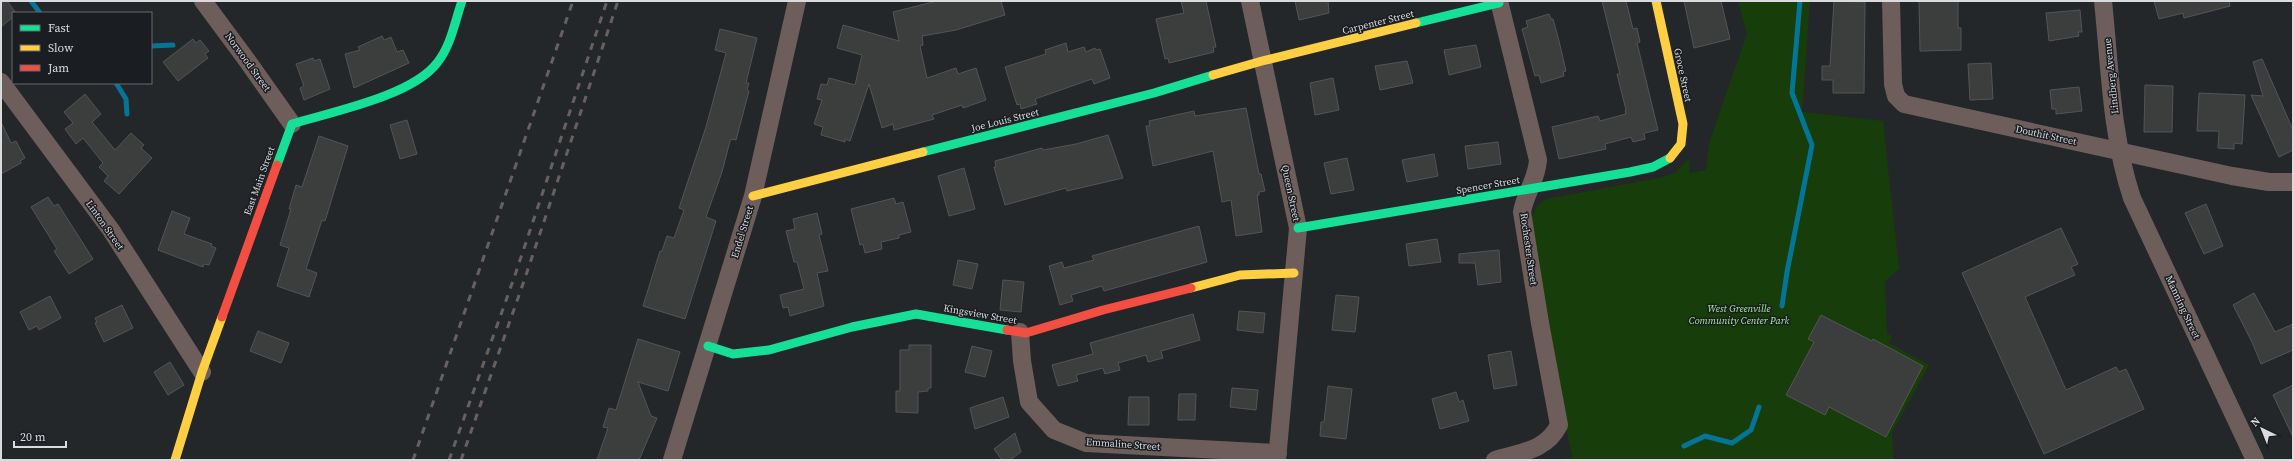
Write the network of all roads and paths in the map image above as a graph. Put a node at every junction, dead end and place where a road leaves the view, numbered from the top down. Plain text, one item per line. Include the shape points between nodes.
1 (203, 1) edge
2 (462, 1) edge
3 (797, 1) edge
4 (1250, 1) edge
5 (1656, 1) edge
6 (1891, 1) edge
7 (2103, 1) edge
8 (1499, 2) edge
9 (1262, 61) junction
10 (1, 82) edge
11 (292, 124) junction
12 (2119, 151) junction
13 (1677, 153) joint
14 (2293, 182) edge
15 (1530, 189) junction
16 (753, 196) junction
17 (1298, 228) junction
18 (1294, 274) junction
19 (1020, 332) junction
20 (708, 346) junction
21 (202, 372) junction
22 (1278, 456) edge
23 (175, 460) edge
24 (672, 460) edge
25 (1495, 460) edge
26 (2255, 460) edge

1 - 11 street, Norwood Street
2 - 11 street via 448,42 437,64 422,78 405,88
3 - 16 street, Endel Street
4 - 9 street, Queen Street
5 - 13 street, Groce Street via 1683,124 1684,140
6 - 12 street, Douthit Street via 1893,84 1896,96 1904,104
7 - 12 street, Lindberg Avenue
8 - 9 street, Carpenter Street
8 - 15 street, Rochester Street via 1538,160 1537,173
9 - 16 street, Joe Louis Street via 1154,93
9 - 17 street, Queen Street
10 - 21 street, Linton Street via 111,230
11 - 21 street, East Main Street
12 - 14 street, Douthit Street via 2239,177 2269,182
12 - 26 street, Manning Street via 2132,198
13 - 15 street, Spencer Street via 1667,162 1645,168
15 - 17 street, Spencer Street
15 - 25 street, Rochester Street via 1524,200 1522,212 1560,425 1553,437 1539,447
16 - 20 street, Endel Street
17 - 18 street, Queen Street
18 - 19 street, Kingsview Street via 1240,275 1026,333
18 - 22 street, Queen Street
19 - 20 street, Kingsview Street via 916,314 852,327 769,350 733,354
19 - 22 street, Emmaline Street via 1029,402 1054,430 1086,444
20 - 24 street, Endel Street
21 - 23 street, East Main Street

